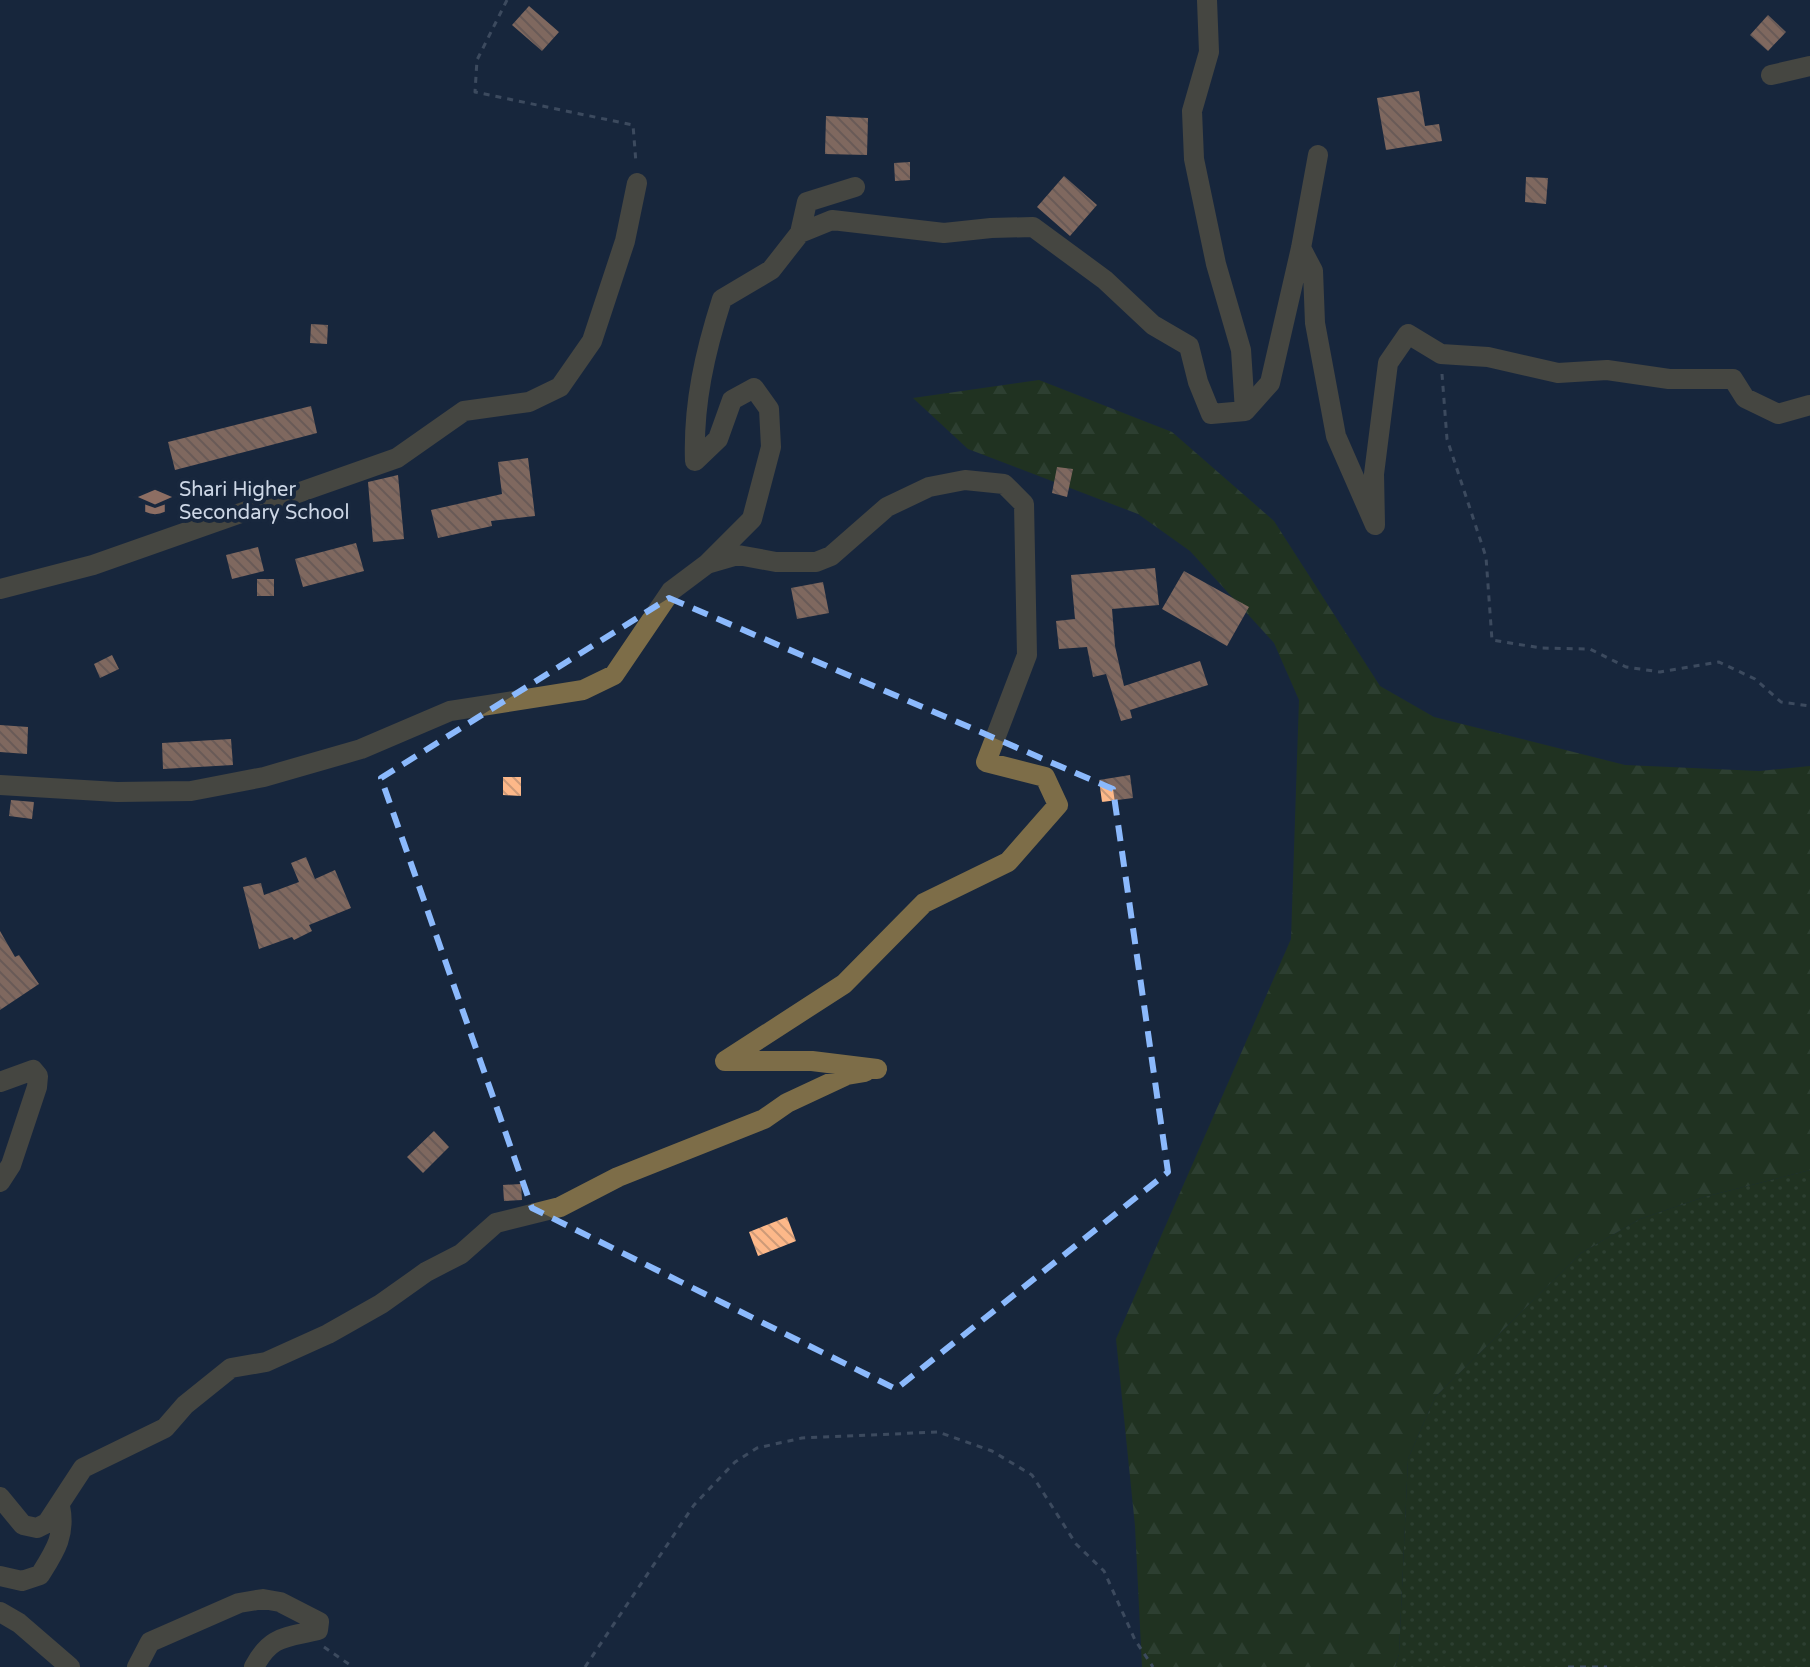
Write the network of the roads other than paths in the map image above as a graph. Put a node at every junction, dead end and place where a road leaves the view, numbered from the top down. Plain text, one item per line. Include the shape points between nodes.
1 (1207, 0) edge
2 (1810, 66) edge
3 (1771, 75) dead end
4 (1318, 155) dead end
5 (637, 183) road end
6 (855, 187) dead end
7 (800, 233) junction
8 (1301, 248) junction
9 (1810, 405) edge
10 (1245, 411) junction
11 (707, 564) junction
12 (0, 589) edge
13 (0, 785) edge
14 (0, 1082) edge
15 (0, 1182) edge
16 (0, 1497) edge
17 (60, 1506) junction
18 (0, 1576) edge
19 (0, 1612) edge
20 (70, 1667) edge
21 (137, 1667) edge
22 (254, 1667) edge

1 - 10 street via 1209,52 1192,111 1194,159 1241,350
2 - 3 street
4 - 8 street
5 - 12 street via 625,241 592,341 560,387 529,402 464,411 397,458 93,565
6 - 7 street via 807,202
7 - 10 street via 832,220 944,233 1033,227 1105,280 1153,325 1189,346 1211,414
7 - 11 street via 771,270 722,299 705,352 694,427 695,461 718,439 732,400 754,388 769,409 771,447 752,519
8 - 9 street via 1313,271 1315,323 1336,436 1375,525 1374,474 1388,363 1408,334 1441,354 1488,357 1558,373 1607,370 1669,379 1733,379 1745,398 1778,414
8 - 10 street via 1270,383
11 - 13 street via 671,591 614,675 583,690 450,711 361,749 191,791
11 - 17 street via 738,555 816,562 831,556 887,507 929,487 965,480 1004,484 1024,504 1027,655 986,762 1045,777 1058,805 1008,862 924,903 844,984 725,1061 812,1061 877,1069 847,1075 764,1119 618,1177 560,1207 496,1223 461,1254 328,1334 266,1362 231,1368 165,1428 83,1468
14 - 15 street via 33,1070 38,1076 11,1165
16 - 17 street via 23,1525 37,1528
17 - 18 street via 60,1543 40,1575 22,1581
19 - 20 street
21 - 22 street via 150,1642 239,1603 280,1602 319,1622 318,1630 265,1648

